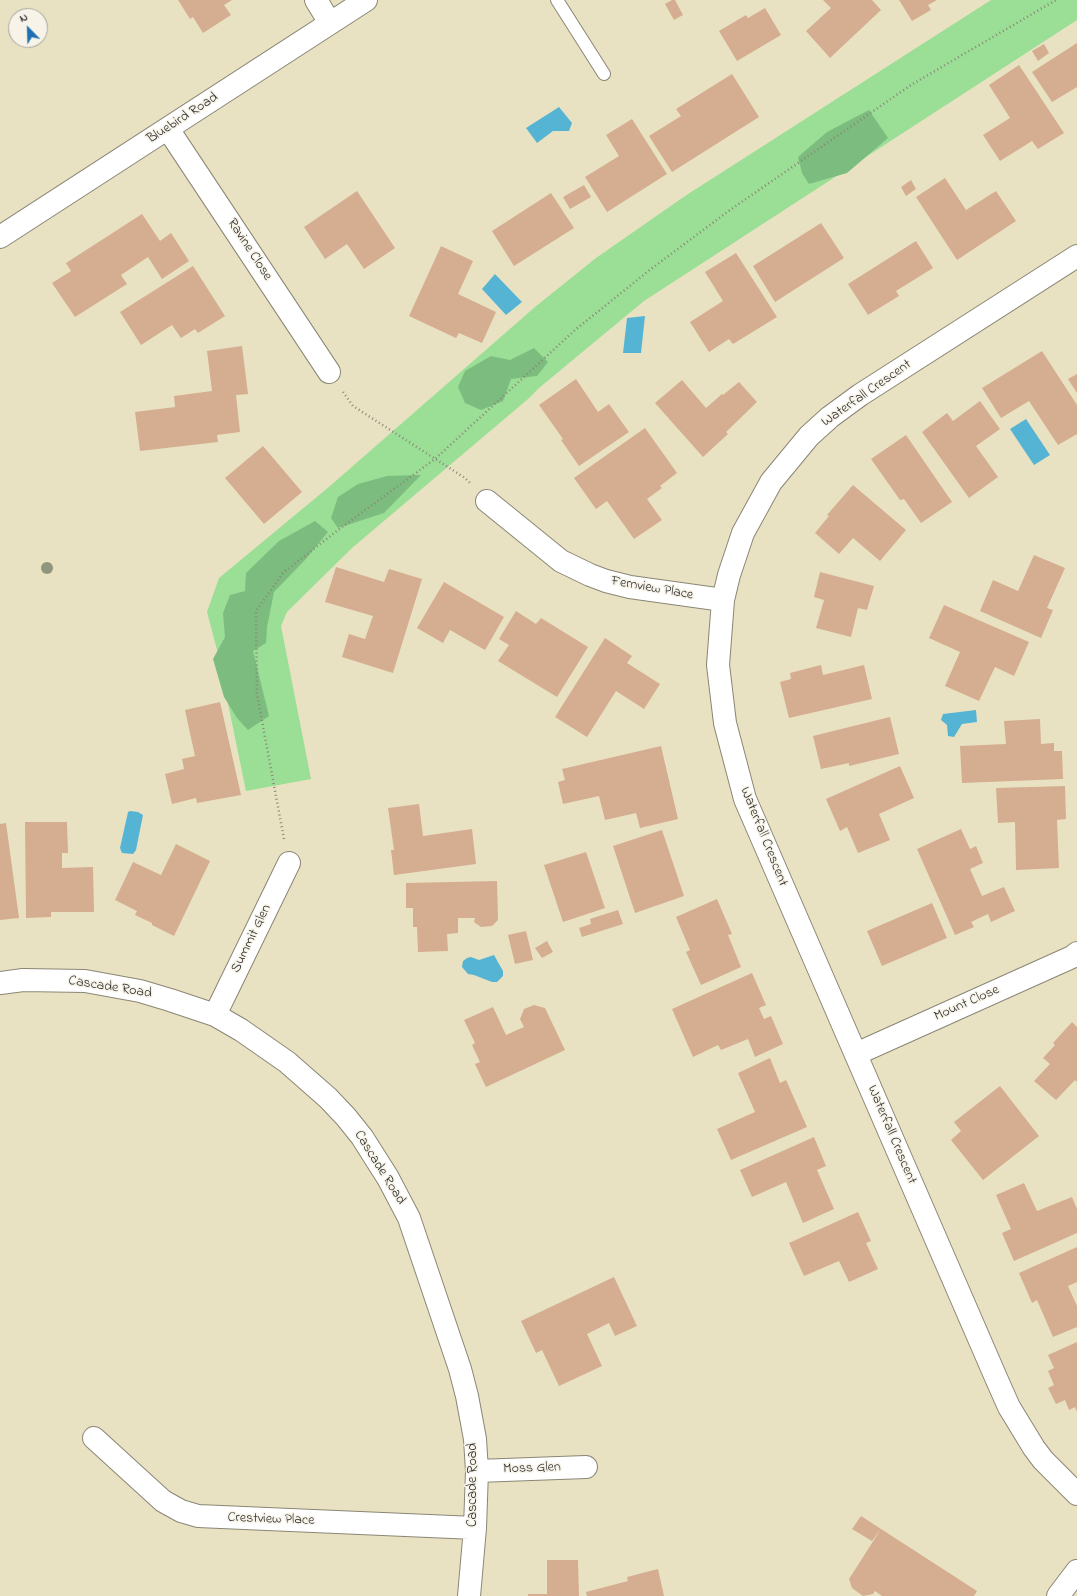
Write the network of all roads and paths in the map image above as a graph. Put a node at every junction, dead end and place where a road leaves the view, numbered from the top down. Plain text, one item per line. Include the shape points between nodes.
1 (316, 0) edge
2 (366, 0) edge
3 (557, 0) edge
4 (1056, 0) edge
5 (330, 23) junction
6 (604, 74) dead end
7 (168, 129) junction
8 (0, 237) edge
9 (1077, 256) edge
10 (329, 372) joint
11 (435, 459) junction
12 (487, 501) joint
13 (723, 600) junction
14 (289, 863) joint
15 (1077, 953) edge
16 (0, 983) edge
17 (215, 1015) junction
18 (856, 1054) junction
19 (94, 1438) dead end
20 (586, 1467) dead end
21 (477, 1471) junction
22 (1077, 1494) edge
23 (475, 1528) junction
24 (1077, 1571) edge
25 (469, 1596) edge
26 (1058, 1596) edge

1 - 5 street
2 - 5 street, Bluebird Road
3 - 6 lane
4 - 11 path via 911,85 730,210 575,330
5 - 7 street, Bluebird Road
7 - 8 street, Bluebird Road
7 - 10 street, Ravine Close
9 - 13 street, Waterfall Crescent via 860,395 809,436 771,482 746,526 728,575
10 - 11 path via 353,406
11 - 12 path via 465,478
11 - 14 path via 283,573 256,611 257,694
12 - 13 street, Fernview Place via 561,561 590,575 630,587
13 - 18 street, Waterfall Crescent via 718,666 725,723 745,799
14 - 17 street, Summit Glen
15 - 18 street, Mount Close
16 - 17 street, Cascade Road via 23,980 85,981 140,991
17 - 21 street, Cascade Road via 281,1058 323,1094 362,1137 388,1178 416,1238 460,1369 471,1416
18 - 22 street, Waterfall Crescent via 1009,1408 1043,1460
19 - 23 street, Crestview Place via 163,1501 181,1511 198,1516
20 - 21 street, Moss Glen
21 - 23 street, Cascade Road
23 - 25 street, Cascade Road
24 - 26 street

